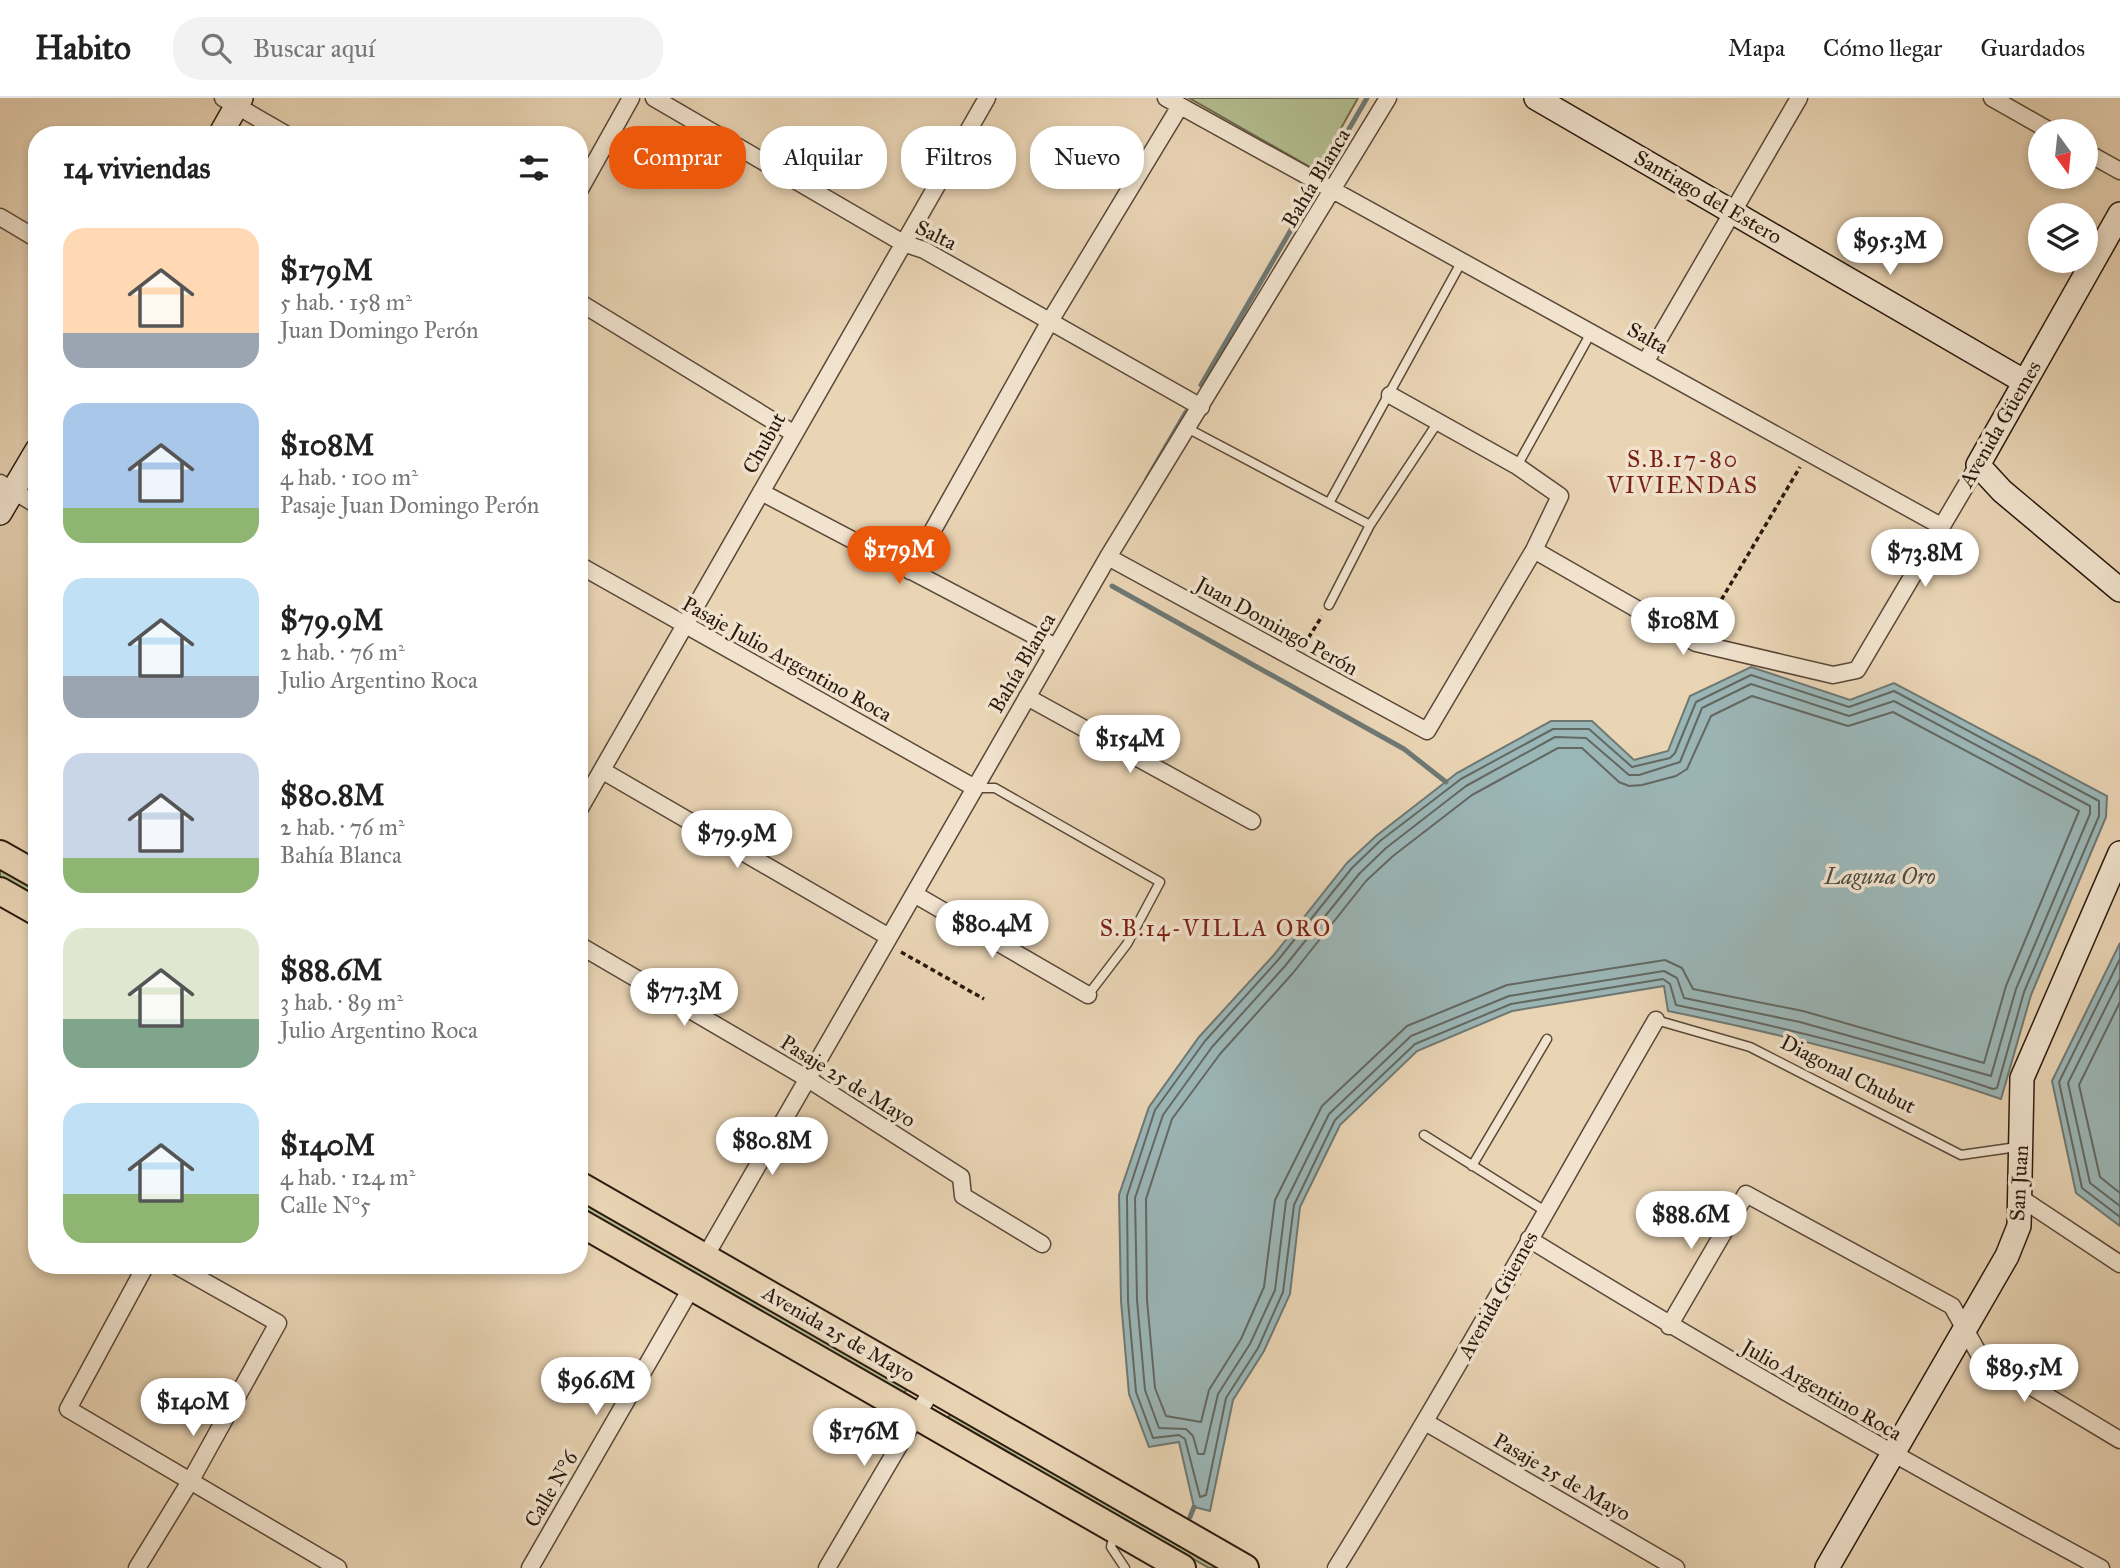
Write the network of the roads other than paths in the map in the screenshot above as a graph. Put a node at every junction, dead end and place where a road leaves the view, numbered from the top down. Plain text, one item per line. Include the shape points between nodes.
1 (631, 98) edge
2 (654, 98) edge
3 (987, 98) edge
4 (1388, 98) edge
5 (1536, 98) edge
6 (1799, 98) edge
7 (1992, 98) edge
8 (233, 101) edge
9 (1173, 102) edge
10 (2029, 119) edge
11 (223, 126) edge
12 (273, 126) edge
13 (2098, 159) edge
14 (2120, 172) edge
15 (588, 175) edge
16 (1333, 192) junction
17 (1732, 210) junction
18 (2120, 214) edge
19 (0, 217) edge
20 (28, 234) edge
21 (903, 243) junction
22 (1462, 261) junction
23 (588, 308) edge
24 (1050, 321) junction
25 (1592, 331) junction
26 (1646, 361) junction
27 (2025, 382) junction
28 (1390, 395) junction
29 (1201, 407) junction
30 (1438, 422) junction
31 (1187, 428) junction
32 (793, 433) junction
33 (28, 461) edge
34 (1978, 464) junction
35 (1517, 466) junction
36 (6, 487) edge
37 (761, 492) junction
38 (28, 500) edge
39 (1328, 503) junction
40 (0, 513) edge
41 (1370, 525) junction
42 (1941, 526) junction
43 (1534, 550) junction
44 (1108, 557) junction
45 (588, 570) edge
46 (910, 571) junction
47 (2120, 590) edge
48 (1329, 605) road end
49 (683, 625) junction
50 (1056, 647) junction
51 (1027, 697) junction
52 (603, 771) junction
53 (975, 788) junction
54 (588, 795) edge
55 (1252, 821) dead end
56 (2120, 853) edge
57 (0, 854) edge
58 (28, 870) edge
59 (0, 891) edge
60 (914, 894) junction
61 (28, 907) edge
62 (889, 937) junction
63 (588, 951) edge
64 (1088, 995) joint
65 (1656, 1020) joint
66 (1547, 1039) dead end
67 (807, 1079) junction
68 (1424, 1135) dead end
69 (2020, 1146) junction
70 (1472, 1166) junction
71 (588, 1190) edge
72 (2019, 1196) junction
73 (1545, 1211) junction
74 (588, 1228) edge
75 (1528, 1239) junction
76 (1042, 1244) dead end
77 (705, 1257) junction
78 (2120, 1264) edge
79 (141, 1274) edge
80 (191, 1274) edge
81 (693, 1285) junction
82 (1669, 1326) junction
83 (1967, 1331) junction
84 (933, 1388) junction
85 (916, 1415) junction
86 (1427, 1423) junction
87 (2120, 1440) edge
88 (1895, 1456) junction
89 (191, 1480) junction
90 (1115, 1530) junction
91 (137, 1568) edge
92 (338, 1568) edge
93 (530, 1568) edge
94 (827, 1568) edge
95 (1125, 1568) edge
96 (1182, 1568) edge
97 (1245, 1568) edge
98 (1336, 1568) edge
99 (1676, 1568) edge
100 (1827, 1568) edge
101 (2101, 1568) edge

1 - 15 street
2 - 21 street, Salta
3 - 21 street, Chubut
4 - 16 street, Bahía Blanca
5 - 17 street, Santiago del Estero
6 - 17 street
7 - 10 street
8 - 11 street
8 - 12 street
9 - 16 street, Salta
9 - 24 street
13 - 14 street
16 - 22 street, Salta
16 - 29 street, Bahía Blanca
17 - 26 street
17 - 27 street, Santiago del Estero
18 - 27 street, Avenida Güemes
19 - 20 street
21 - 24 street, Salta via 924,250
21 - 32 street, Chubut
22 - 25 street, Salta
22 - 28 lane
23 - 32 street
24 - 29 street, Salta
24 - 46 street
25 - 26 street, Salta
25 - 35 lane
26 - 42 street, Salta
27 - 34 street, Avenida Güemes
28 - 30 street
28 - 39 lane
29 - 31 street, Bahía Blanca
30 - 35 street
30 - 41 lane
31 - 39 lane
31 - 44 street, Bahía Blanca
32 - 37 street, Chubut
33 - 36 street
34 - 42 street, Avenida Güemes
34 - 47 street via 2002,491
35 - 43 street via 1560,496
36 - 38 street
36 - 40 street
37 - 46 street
37 - 49 street, Chubut
39 - 41 lane
41 - 48 lane
42 - 43 street, Avenida Güemes via 1857,670 1833,675 1696,643
43 - 44 street, Juan Domingo Perón via 1427,731
44 - 50 street, Bahía Blanca
45 - 49 street, Pasaje Julio Argentino Roca
46 - 50 street
49 - 52 street, Chubut
49 - 53 street, Pasaje Julio Argentino Roca
50 - 51 street, Bahía Blanca
51 - 53 street, Bahía Blanca
51 - 55 street
52 - 54 street, Chubut
52 - 62 street
53 - 60 street, Bahía Blanca
53 - 64 lane via 995,788 1160,882 1127,944
56 - 69 street, San Juan via 2026,1066
57 - 58 main road
59 - 61 main road
60 - 62 street, Bahía Blanca
60 - 64 street
62 - 67 street, Bahía Blanca
63 - 67 street, Pasaje 25 de Mayo
65 - 69 lane, Diagonal Chubut via 1750,1047 1961,1155
65 - 73 street, Avenida Güemes
66 - 70 lane
67 - 76 street, Pasaje 25 de Mayo via 961,1178 963,1196
67 - 77 street, Bahía Blanca
68 - 70 lane
69 - 72 street, San Juan
70 - 73 lane
71 - 77 main road, Avenida 25 de Mayo
72 - 78 street
72 - 83 street, San Juan via 2018,1226 2007,1256
73 - 75 street, Avenida Güemes
74 - 81 main road, Avenida 25 de Mayo
75 - 82 street, Julio Argentino Roca
75 - 86 street, Avenida Güemes
77 - 84 main road, Avenida 25 de Mayo
79 - 89 street via 68,1409
80 - 89 street via 278,1323
81 - 85 main road, Avenida 25 de Mayo
81 - 93 street, Calle N°6
82 - 83 street via 1745,1194 1952,1306
82 - 88 street, Julio Argentino Roca
83 - 87 street via 1980,1356
83 - 88 street, San Juan
84 - 85 street
84 - 97 main road, Avenida 25 de Mayo
85 - 90 main road, Avenida 25 de Mayo
85 - 94 street
86 - 98 street, Avenida Güemes
86 - 99 street, Pasaje 25 de Mayo
88 - 100 street, San Juan
88 - 101 street, Julio Argentino Roca
89 - 91 street
89 - 92 street
90 - 95 lane via 1111,1547
90 - 96 main road, Avenida 25 de Mayo

